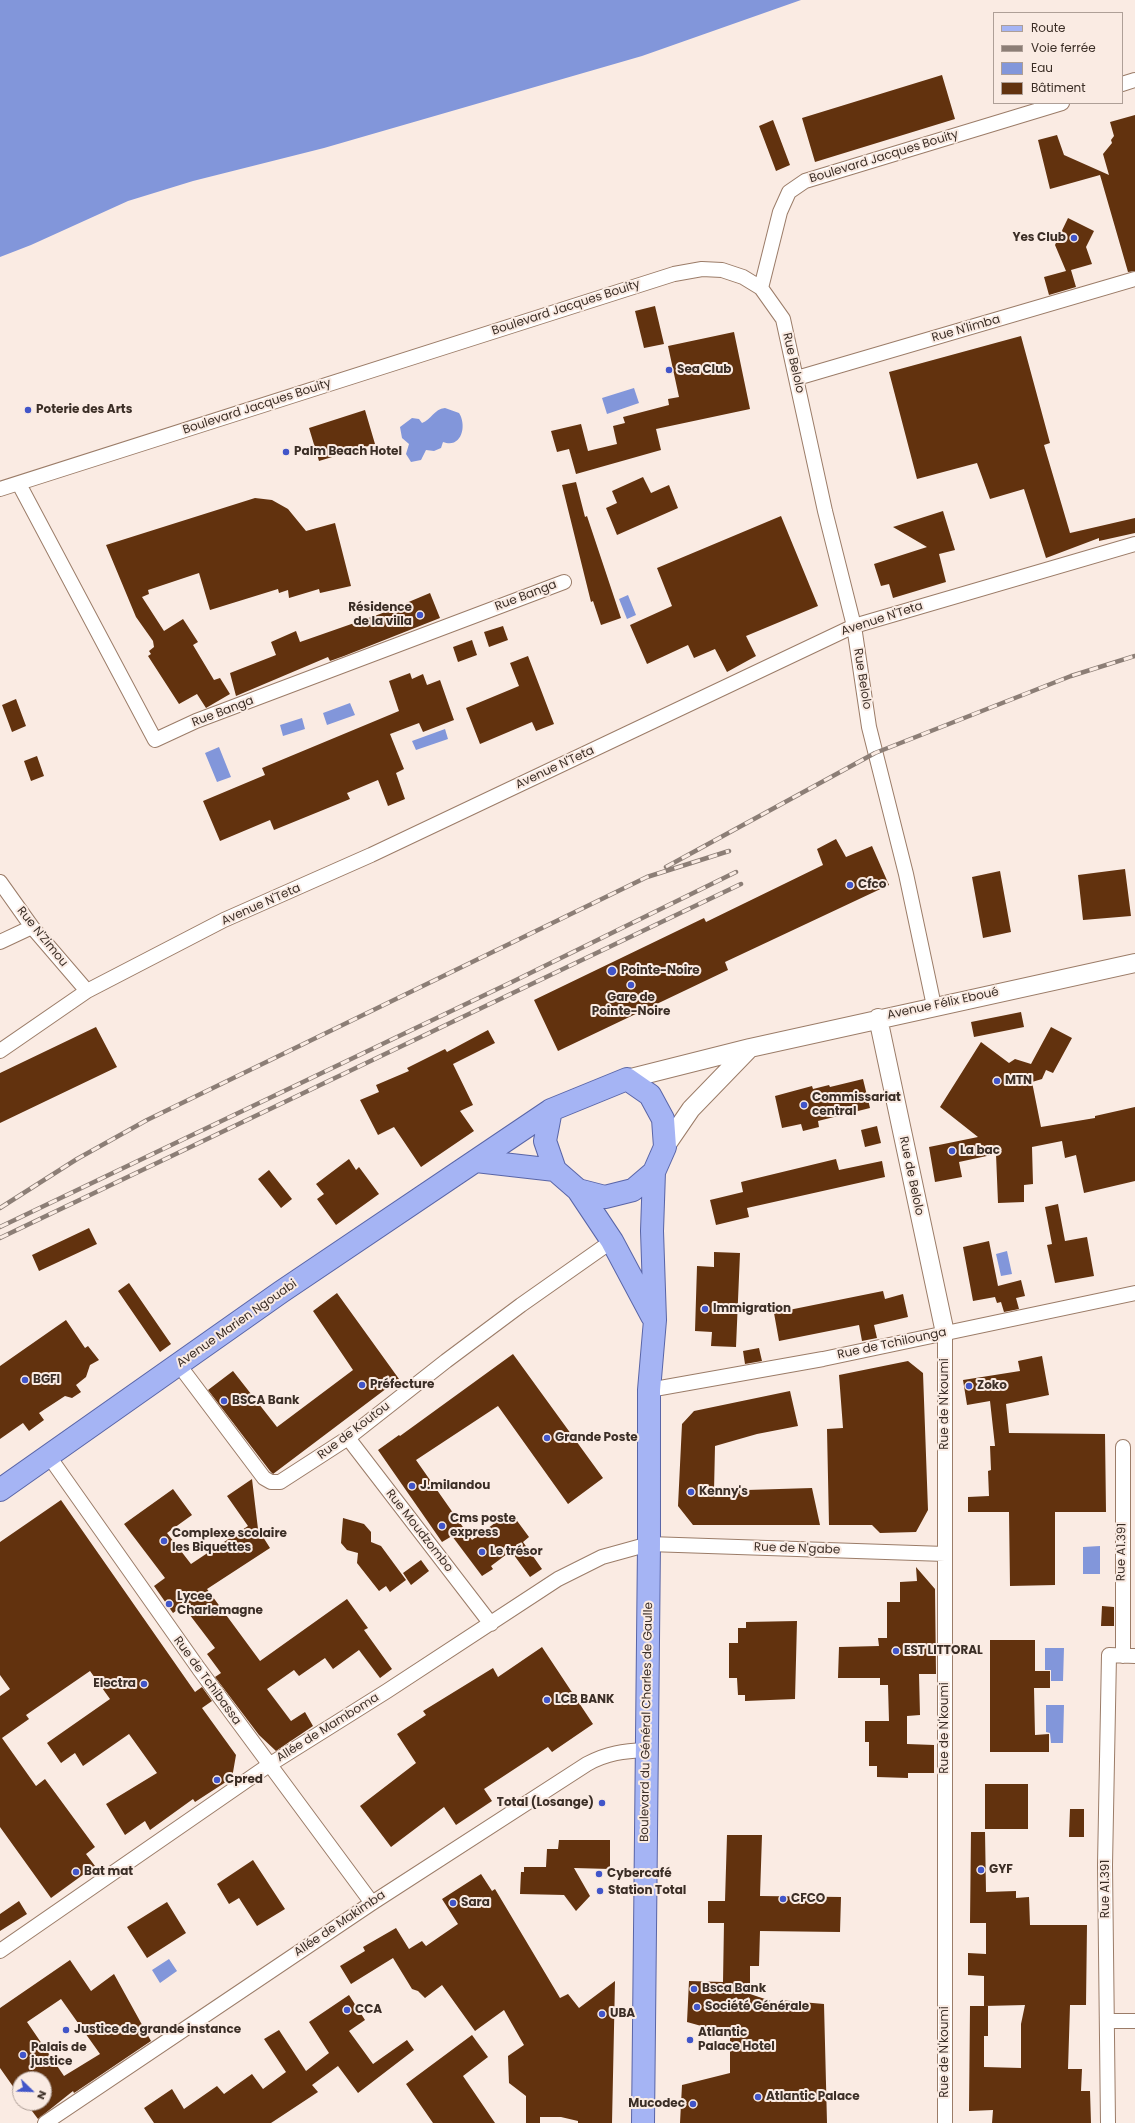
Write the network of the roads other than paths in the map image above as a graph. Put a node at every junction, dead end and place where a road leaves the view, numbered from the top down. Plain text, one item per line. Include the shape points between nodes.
1 (1135, 80) edge
2 (1123, 84) edge
3 (1059, 104) edge
4 (1135, 279) edge
5 (761, 288) junction
6 (797, 378) junction
7 (19, 484) junction
8 (0, 489) edge
9 (1135, 544) edge
10 (564, 582) dead end
11 (854, 626) junction
12 (0, 882) edge
13 (32, 927) junction
14 (0, 942) edge
15 (1135, 963) edge
16 (87, 991) junction
17 (934, 1006) junction
18 (878, 1018) junction
19 (750, 1048) junction
20 (0, 1051) edge
21 (627, 1080) junction
22 (551, 1110) junction
23 (665, 1147) junction
24 (476, 1161) junction
25 (555, 1170) junction
26 (654, 1172) junction
27 (578, 1190) junction
28 (612, 1241) junction
29 (1135, 1293) edge
30 (654, 1320) junction
31 (945, 1333) junction
32 (179, 1365) junction
33 (649, 1390) junction
34 (348, 1438) junction
35 (1123, 1447) dead end
36 (48, 1455) junction
37 (0, 1490) edge
38 (649, 1544) junction
39 (945, 1554) junction
40 (491, 1624) junction
41 (1122, 1656) edge
42 (646, 1750) junction
43 (269, 1765) junction
44 (372, 1903) junction
45 (0, 1951) edge
46 (1107, 2021) junction
47 (1135, 2021) edge
48 (45, 2123) edge
49 (643, 2123) edge
50 (946, 2123) edge
51 (1108, 2123) edge

1 - 2 street
3 - 5 street, Boulevard Jacques Bouity via 805,181 789,192 780,212
4 - 6 street, Rue N'limba
5 - 6 street, Rue Belolo via 783,320
5 - 7 street, Boulevard Jacques Bouity via 743,277 722,270 702,269 674,274
6 - 11 street, Rue Belolo via 825,511
7 - 8 street, Boulevard Jacques Bouity
7 - 10 street, Rue Banga via 155,740 196,721
9 - 11 street, Avenue N'Teta
11 - 16 street, Avenue N'Teta via 371,855 224,920
11 - 17 street, Rue Belolo via 869,727 906,874
12 - 13 street, Rue N'Zimou
13 - 14 street
13 - 16 street, Rue N'Zimou
15 - 17 street, Avenue Félix Eboué
16 - 20 street, Avenue N'Teta
17 - 18 street, Avenue Félix Eboué
18 - 19 street, Avenue Félix Eboué
18 - 31 street, Rue de Belolo
19 - 21 street, Avenue Félix Eboué
19 - 23 street via 692,1108
21 - 22 main road
21 - 23 main road via 650,1095 664,1119
22 - 24 main road, Avenue Marien Ngouabi
22 - 25 main road via 545,1141
23 - 26 main road
24 - 25 main road
24 - 32 main road, Avenue Marien Ngouabi via 287,1288
25 - 27 main road
26 - 27 main road via 632,1190 605,1197
26 - 30 main road, Boulevard du Général Charles de Gaulle
27 - 28 main road
28 - 30 main road
28 - 34 street, Rue de Koutou via 521,1304
29 - 31 street, Rue de Tchilounga
30 - 33 main road, Boulevard du Général Charles de Gaulle
31 - 33 street, Rue de Tchilounga via 823,1359
31 - 39 street, Rue de N'koumi
32 - 34 street, Rue de Koutou via 264,1478 271,1482 286,1480
32 - 36 main road, Avenue Marien Ngouabi
33 - 38 main road, Boulevard du Général Charles de Gaulle
34 - 40 street, Rue Moudzombo
35 - 41 street, Rue A1.391
36 - 37 main road, Avenue Marien Ngouabi
36 - 43 street, Rue de Tchibassa via 155,1609
38 - 39 street, Rue de N'gabe
38 - 40 street, Allée de Mamboma via 596,1560 558,1579
38 - 42 main road, Boulevard du Général Charles de Gaulle
39 - 50 street, Rue de N'koumi
40 - 43 street, Allée de Mamboma
41 - 46 street, Rue A1.391 via 1106,1865
42 - 44 street, Allée de Makimba via 616,1752 587,1764
42 - 49 main road, Boulevard du Général Charles de Gaulle
43 - 44 street, Rue de Tchibassa
43 - 45 street, Allée de Mamboma
44 - 48 street, Allée de Makimba
46 - 47 street
46 - 51 street, Rue A1.391

